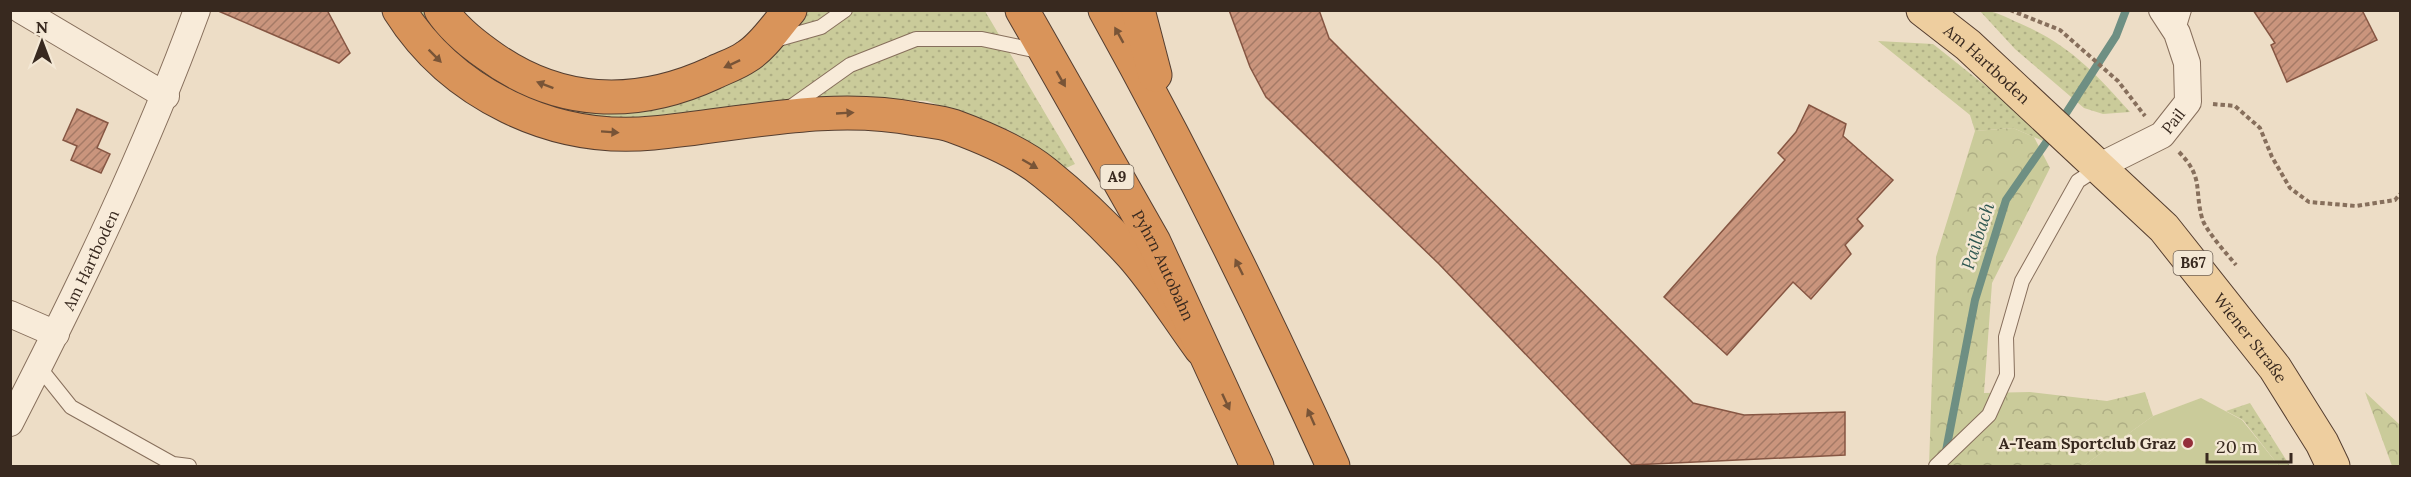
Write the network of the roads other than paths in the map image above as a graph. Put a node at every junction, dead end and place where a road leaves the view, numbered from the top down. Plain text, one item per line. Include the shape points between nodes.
1 (21, 10) edge
2 (197, 10) edge
3 (399, 10) edge
4 (441, 10) edge
5 (790, 10) edge
6 (845, 10) edge
7 (1022, 10) edge
8 (1105, 10) edge
9 (1138, 10) edge
10 (1923, 10) edge
11 (2163, 11) edge
12 (2180, 22) edge
13 (758, 45) junction
14 (1045, 52) junction
15 (166, 96) junction
16 (777, 117) junction
17 (1168, 123) junction
18 (2058, 126) joint
19 (2100, 166) junction
20 (10, 314) edge
21 (56, 334) junction
22 (1201, 349) junction
23 (39, 367) junction
24 (10, 423) edge
25 (189, 466) edge
26 (1257, 466) edge
27 (1333, 466) edge
28 (1936, 466) edge
29 (2333, 466) edge

1 - 15 street
2 - 15 street, Am Hartboden
3 -> 16 highway via 414,35 477,91 519,112 557,124 607,132 651,133
13 -> 4 highway via 747,57 687,85 633,97 591,98 512,73 468,40
5 - 13 highway
6 - 13 lane via 821,27
7 - 14 highway, Pyhrn Autobahn / A9
17 -> 8 highway
9 - 17 highway
10 - 18 main road, Am Hartboden / B67
11 - 12 street, Pail
12 - 19 street, Pail via 2188,102 2162,135
14 - 16 lane via 982,39 916,39 850,65
14 -> 22 highway, Pyhrn Autobahn / A9 via 1154,242
15 - 21 street, Am Hartboden
16 -> 22 highway via 861,112 906,117 951,125 999,146 1044,171 1132,255
27 -> 17 highway
18 - 19 main road, Wiener Straße / B67
19 - 28 lane via 2078,181 2022,281 2006,337 2007,375 1989,415
19 - 29 main road, Wiener Straße / B67 via 2164,228 2275,368
20 - 21 street
21 - 23 street, Am Hartboden
22 -> 26 highway, Pyhrn Autobahn / A9
23 - 24 street, Am Hartboden
23 - 25 lane via 71,407 173,464

